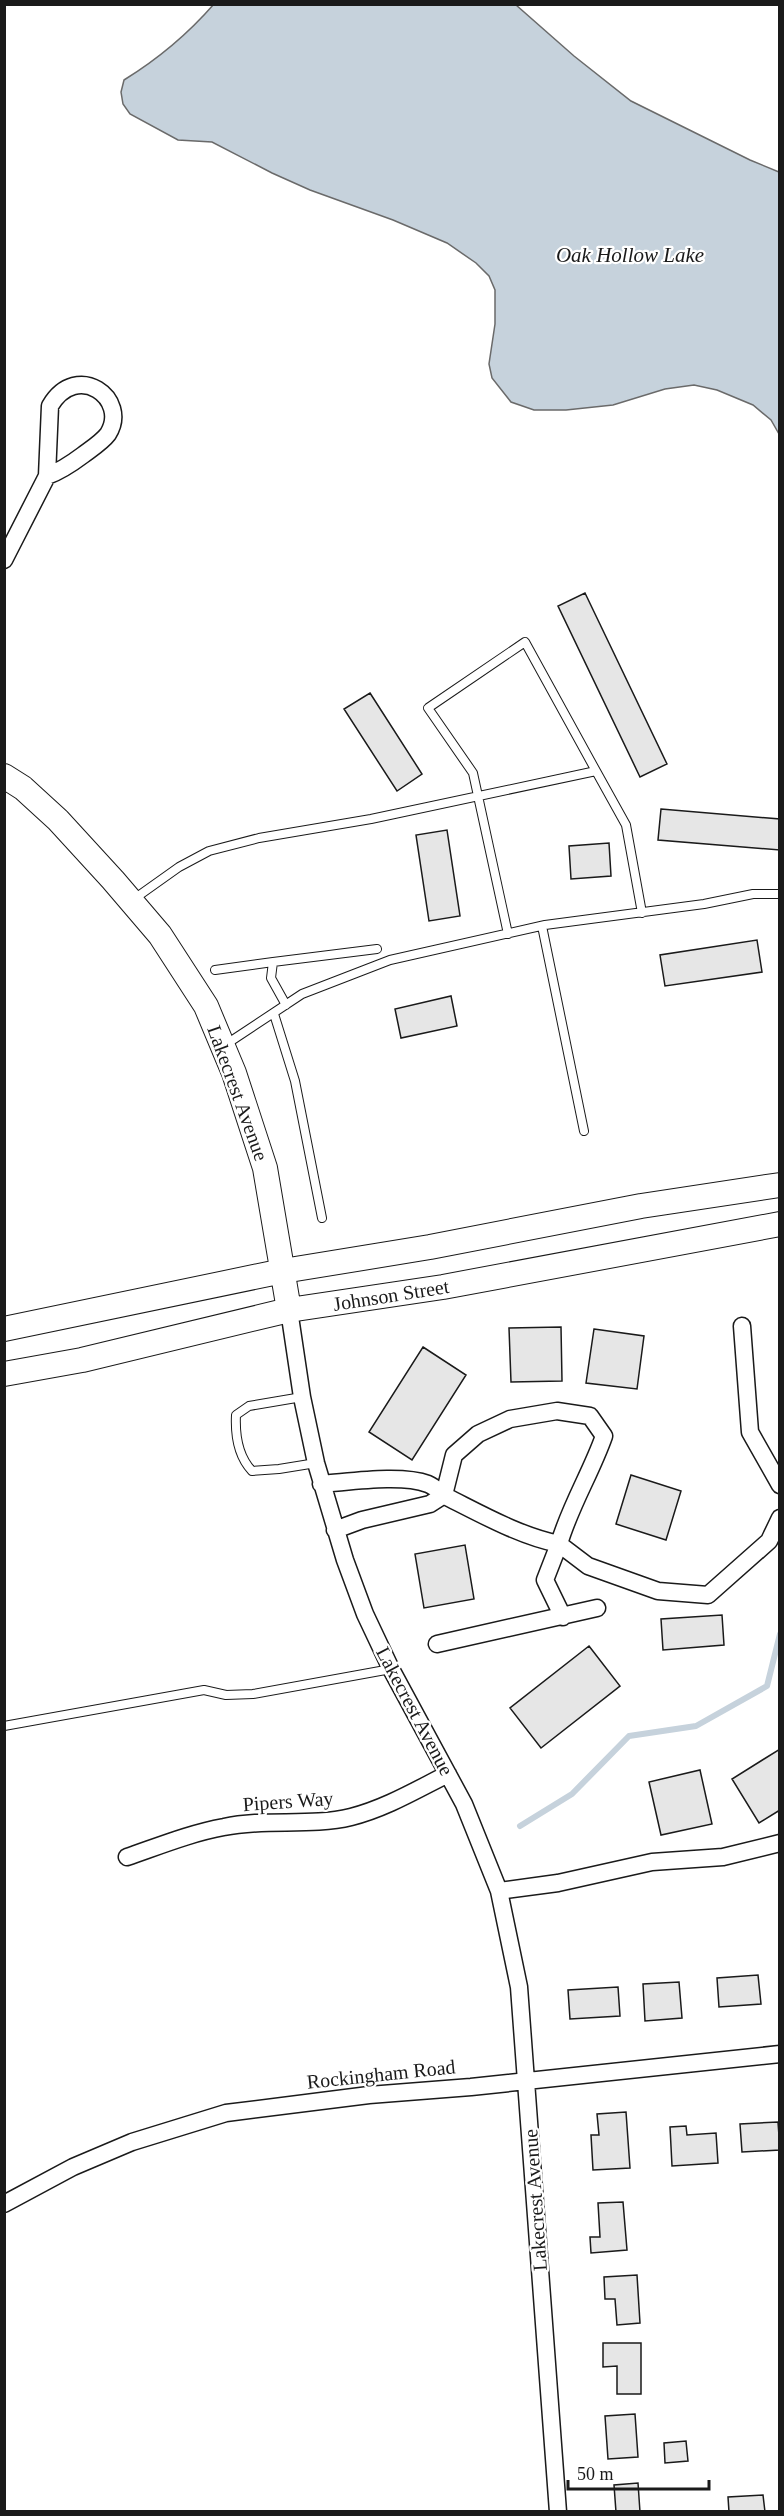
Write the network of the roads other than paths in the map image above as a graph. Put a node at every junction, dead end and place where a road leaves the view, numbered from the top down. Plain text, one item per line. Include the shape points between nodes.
1 (47, 476) junction
2 (4, 560) edge
3 (596, 771) junction
4 (4, 776) edge
5 (480, 796) junction
6 (780, 894) edge
7 (131, 901) junction
8 (642, 913) junction
9 (542, 926) junction
10 (508, 934) junction
11 (377, 949) dead end
12 (273, 962) junction
13 (215, 970) dead end
14 (286, 1005) junction
15 (274, 1014) junction
16 (222, 1046) junction
17 (584, 1131) dead end
18 (780, 1185) edge
19 (322, 1218) dead end
20 (780, 1224) edge
21 (283, 1271) junction
22 (289, 1310) junction
23 (742, 1326) dead end
24 (4, 1329) edge
25 (4, 1374) edge
26 (302, 1397) junction
27 (316, 1462) junction
28 (321, 1484) junction
29 (779, 1488) edge
30 (444, 1495) junction
31 (780, 1518) edge
32 (335, 1530) junction
33 (559, 1544) junction
34 (597, 1608) dead end
35 (562, 1617) junction
36 (437, 1644) dead end
37 (391, 1669) junction
38 (4, 1726) edge
39 (448, 1774) junction
40 (780, 1843) edge
41 (127, 1857) dead end
42 (499, 1891) junction
43 (780, 2054) edge
44 (526, 2079) junction
45 (4, 2204) edge
46 (558, 2511) edge

1 - 1 street via 50,406 65,388 87,385 98,390 112,409 108,434 64,470
1 - 2 street
3 - 5 lane
3 - 5 lane via 525,642 428,708 473,774
3 - 8 lane via 626,825
4 - 7 main road, Lakecrest Avenue via 58,820
5 - 7 lane via 209,851
5 - 10 lane
6 - 8 lane via 753,894
7 - 16 main road, Lakecrest Avenue via 160,935 206,1006
8 - 9 lane
9 - 10 lane
9 - 17 lane
10 - 14 lane via 390,960 302,994
11 - 12 lane
12 - 13 lane
12 - 14 lane via 271,978
14 - 15 lane
15 - 16 lane
15 - 19 lane via 295,1081
16 - 21 main road, Lakecrest Avenue via 265,1168
18 - 21 main road, Johnson Street via 641,1206
20 - 22 main road, Johnson Street via 443,1287
21 - 22 main road, Lakecrest Avenue
21 - 24 main road, Johnson Street
22 - 25 main road, Johnson Street via 82,1360
22 - 26 street, Lakecrest Avenue
23 - 29 street via 750,1432
26 - 27 street, Lakecrest Avenue
26 - 27 lane via 249,1406 236,1414 236,1430 243,1461 252,1471
27 - 28 street, Lakecrest Avenue
28 - 30 street via 419,1482
28 - 32 street, Lakecrest Avenue
30 - 32 street via 430,1504
30 - 33 street via 540,1540
30 - 33 street via 454,1455 478,1434 510,1419 557,1412 590,1416 604,1436 593,1468 567,1515
31 - 33 street via 769,1541 708,1595 658,1590 588,1566
32 - 37 street, Lakecrest Avenue via 365,1614
33 - 35 street via 545,1580
34 - 35 street
35 - 36 street
37 - 38 lane via 254,1694 226,1695 204,1690
37 - 39 street, Lakecrest Avenue
39 - 41 street, Pipers Way via 383,1807 353,1816 329,1822 224,1827
39 - 42 street, Lakecrest Avenue
40 - 42 street via 723,1857 652,1862 558,1883
42 - 44 street, Lakecrest Avenue via 519,1987
43 - 44 street, Rockingham Road
44 - 45 street, Rockingham Road via 226,2113 122,2146
44 - 46 street, Lakecrest Avenue

